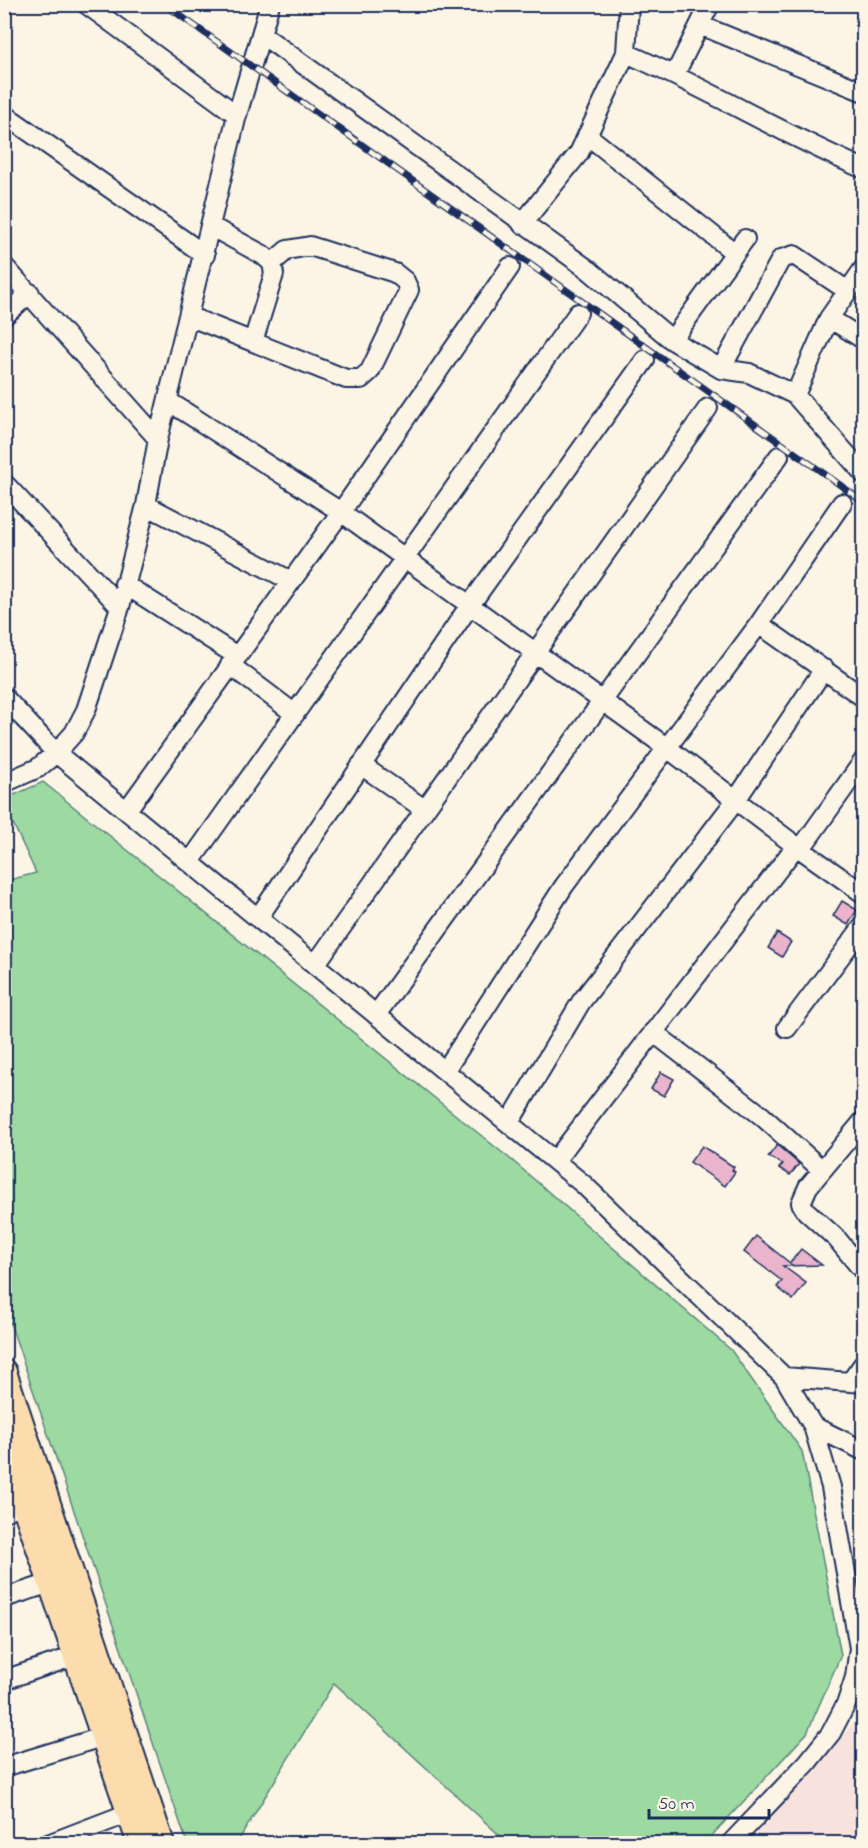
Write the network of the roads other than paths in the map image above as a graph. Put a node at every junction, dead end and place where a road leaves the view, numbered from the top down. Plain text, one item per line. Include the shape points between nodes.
1 (86, 4) edge
2 (270, 4) edge
3 (629, 4) edge
4 (710, 4) edge
5 (700, 25) junction
6 (261, 34) junction
7 (626, 53) junction
8 (675, 74) junction
9 (864, 92) edge
10 (4, 114) edge
11 (237, 115) junction
12 (587, 135) junction
13 (864, 169) edge
14 (522, 224) junction
15 (212, 227) junction
16 (205, 255) junction
17 (272, 263) junction
18 (4, 266) edge
19 (510, 267) dead end
20 (863, 269) edge
21 (848, 291) junction
22 (30, 293) junction
23 (578, 313) dead end
24 (4, 316) edge
25 (188, 316) junction
26 (829, 318) junction
27 (672, 340) junction
28 (864, 340) edge
29 (253, 342) junction
30 (645, 360) dead end
31 (721, 369) junction
32 (795, 395) junction
33 (168, 401) junction
34 (708, 408) dead end
35 (158, 439) junction
36 (779, 456) dead end
37 (864, 474) edge
38 (7, 490) edge
39 (842, 503) dead end
40 (146, 505) junction
41 (341, 512) junction
42 (404, 559) junction
43 (291, 581) junction
44 (124, 584) junction
45 (470, 605) junction
46 (120, 607) junction
47 (759, 624) junction
48 (533, 652) junction
49 (234, 661) junction
50 (824, 669) junction
51 (4, 697) edge
52 (864, 698) edge
53 (603, 701) junction
54 (295, 714) junction
55 (666, 747) junction
56 (56, 753) junction
57 (864, 760) edge
58 (361, 765) junction
59 (4, 783) edge
60 (736, 800) junction
61 (424, 809) junction
62 (127, 810) junction
63 (798, 848) junction
64 (190, 862) junction
65 (864, 894) edge
66 (258, 918) junction
67 (864, 925) edge
68 (315, 965) junction
69 (376, 1015) junction
70 (787, 1028) dead end
71 (653, 1032) junction
72 (445, 1071) junction
73 (864, 1120) edge
74 (509, 1123) junction
75 (555, 1161) junction
76 (822, 1170) junction
77 (864, 1272) edge
78 (864, 1363) edge
79 (4, 1372) edge
80 (784, 1377) junction
81 (857, 1382) edge
82 (813, 1426) junction
83 (15, 1434) edge
84 (4, 1446) edge
85 (864, 1450) edge
86 (14, 1508) edge
87 (74, 1576) junction
88 (50, 1584) junction
89 (4, 1598) edge
90 (861, 1648) edge
91 (75, 1656) junction
92 (4, 1680) edge
93 (114, 1733) junction
94 (4, 1767) edge
95 (129, 1813) junction
96 (48, 1844) edge
97 (140, 1844) edge
98 (162, 1844) edge
99 (730, 1844) edge

1 - 11 street
2 - 6 street
3 - 7 street
4 - 5 street
5 - 8 street
5 - 9 street
6 - 11 street
6 - 14 street
7 - 8 street
7 - 12 street
8 - 13 street via 808,145
10 - 16 street
11 - 15 street
12 - 14 street via 579,153
12 - 27 street via 740,246
14 - 27 street via 589,270
15 - 16 street
15 - 17 street
16 - 25 street
17 - 29 street via 274,273
17 - 29 street via 287,250 310,246 394,273 409,290 370,371 361,379 346,379
18 - 22 street
19 - 41 street
20 - 21 street
21 - 26 street
21 - 31 street via 794,255 781,259
22 - 24 street
22 - 35 street
23 - 42 street
25 - 29 street
25 - 33 street
26 - 28 street
26 - 32 street
27 - 31 street
30 - 45 street
31 - 32 street via 749,373
32 - 37 street
33 - 35 street
33 - 41 street
34 - 48 street
35 - 40 street
36 - 53 street
38 - 46 street
39 - 47 street
40 - 43 street
40 - 44 street
41 - 42 street
41 - 43 street
42 - 45 street
42 - 54 street
43 - 49 street
44 - 46 street
44 - 49 street
45 - 48 street
45 - 58 street
46 - 56 street via 87,710
47 - 50 street
47 - 55 street
48 - 53 street
48 - 61 street
49 - 54 street
49 - 62 street
50 - 52 street
50 - 60 street
51 - 56 street
53 - 55 street
53 - 69 street
54 - 64 street
55 - 60 street
55 - 72 street via 564,886
56 - 59 street via 38,768
56 - 62 street
57 - 63 street
58 - 61 street
58 - 66 street
60 - 63 street
60 - 74 street via 581,1002
61 - 68 street
62 - 64 street
63 - 65 street
63 - 71 street
64 - 66 street
66 - 68 street
67 - 70 street
68 - 69 street
69 - 72 street
71 - 75 street
71 - 76 street via 762,1116
72 - 74 street
73 - 76 street
74 - 75 street
75 - 80 street
76 - 77 street via 801,1203
78 - 81 street
79 - 83 main road
80 - 81 street
80 - 82 street
82 - 85 street
82 - 90 street via 831,1487
83 - 87 main road
84 - 86 main road
86 - 88 main road
87 - 88 street
87 - 93 main road
88 - 89 street
88 - 91 main road
90 - 99 street via 853,1685 831,1733
91 - 92 street
91 - 93 main road
93 - 94 street
93 - 95 main road
93 - 98 main road
95 - 96 street
95 - 97 main road

